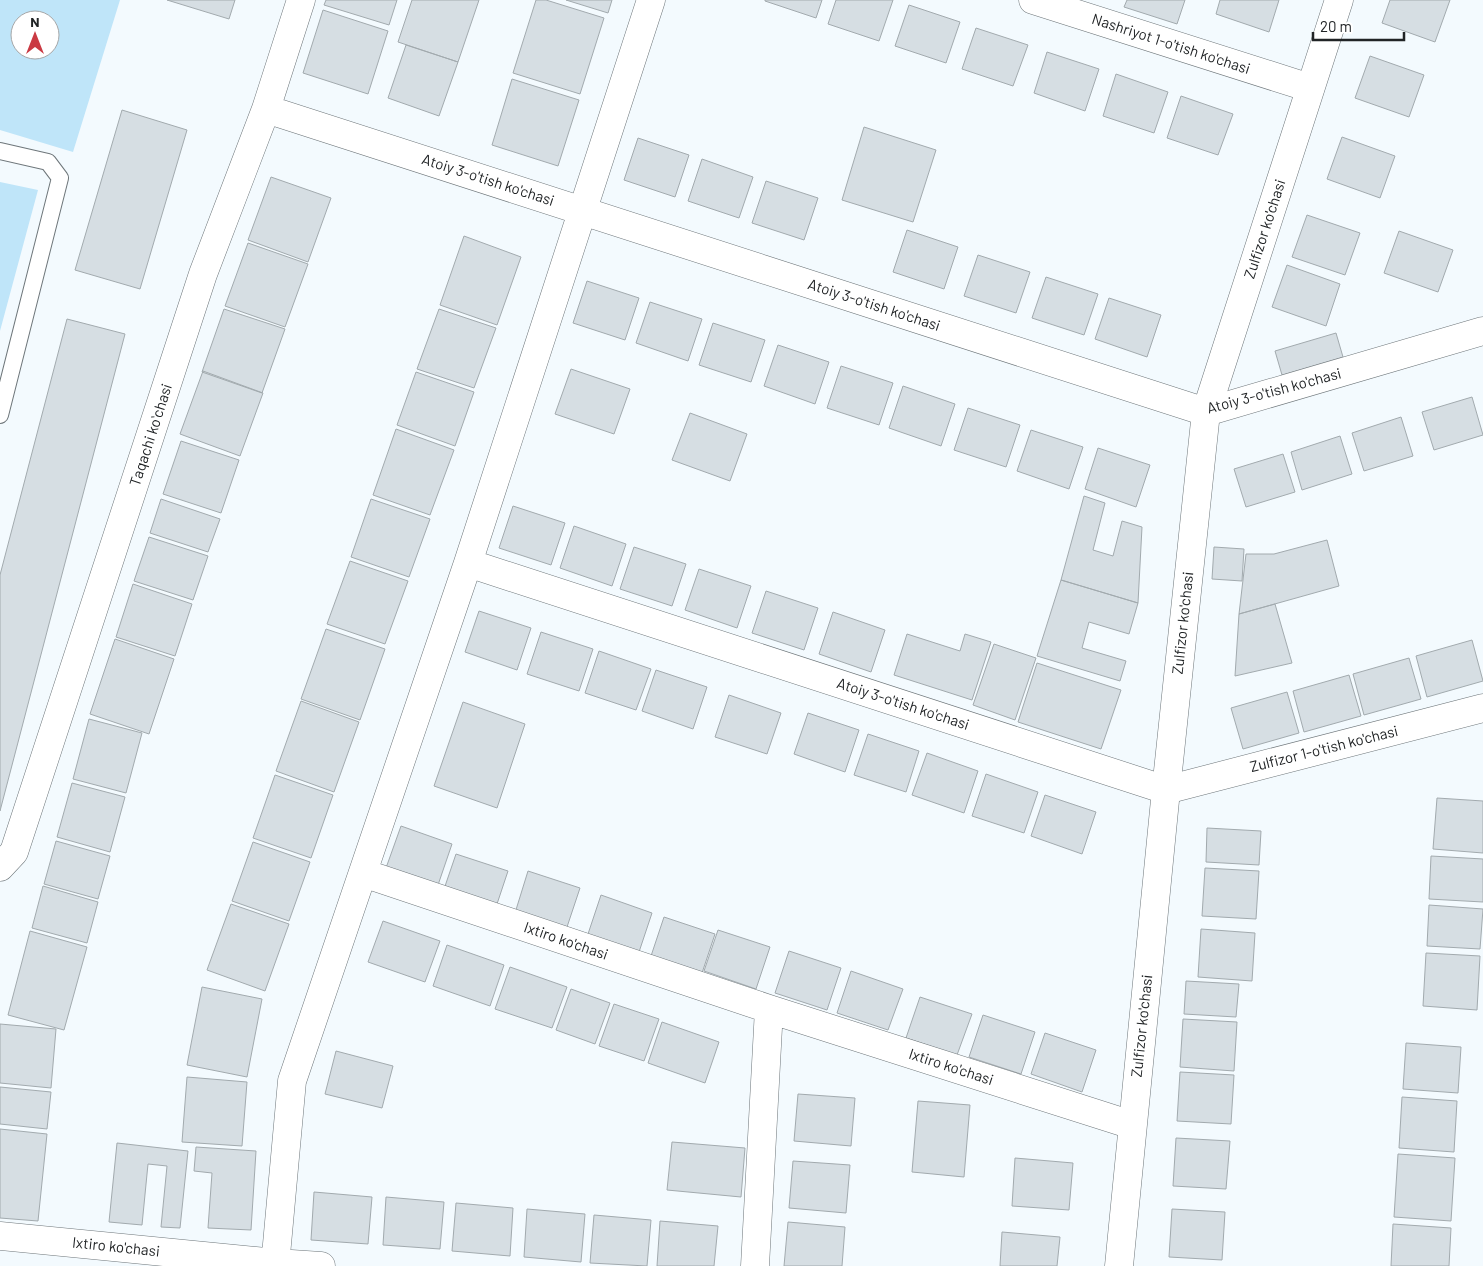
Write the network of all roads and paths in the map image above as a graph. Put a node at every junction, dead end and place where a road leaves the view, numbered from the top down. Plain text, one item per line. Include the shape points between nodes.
1 (301, 0) edge
2 (650, 0) edge
3 (1032, 0) edge
4 (1339, 0) edge
5 (1310, 88) junction
6 (266, 109) junction
7 (0, 151) edge
8 (582, 210) junction
9 (1483, 331) edge
10 (1206, 412) junction
11 (0, 415) edge
12 (468, 563) junction
13 (1483, 708) edge
14 (1166, 790) junction
15 (0, 867) edge
16 (363, 873) junction
17 (769, 1009) junction
18 (1132, 1125) junction
19 (0, 1236) edge
20 (275, 1264) edge
21 (321, 1266) edge
22 (755, 1266) edge
23 (1119, 1266) edge

1 - 6 street, Taqachi koʻchasi
2 - 8 street
3 - 5 street, Nashriyot 1-o'tish ko'chasi
4 - 5 street, Zulfizor ko'chasi
5 - 10 street, Zulfizor ko'chasi
6 - 8 street, Atoiy 3-o'tish ko'chasi
6 - 15 street, Taqachi koʻchasi via 203,274 14,852
7 - 11 lane via 48,162 60,178
8 - 10 street, Atoiy 3-o'tish ko'chasi
8 - 12 street
9 - 10 street, Atoiy 3-o'tish ko'chasi
10 - 14 street, Zulfizor ko'chasi
12 - 14 street, Atoiy 3-o'tish ko'chasi
12 - 16 street
13 - 14 street, Zulfizor 1-o'tish ko'chasi
14 - 18 street, Zulfizor ko'chasi
16 - 17 street, Ixtiro ko'chasi
16 - 20 street via 292,1081
17 - 18 street, Ixtiro ko'chasi
17 - 22 street
18 - 23 street, Zulfizor ko'chasi
19 - 20 street, Ixtiro ko'chasi
20 - 21 street, Ixtiro ko'chasi

